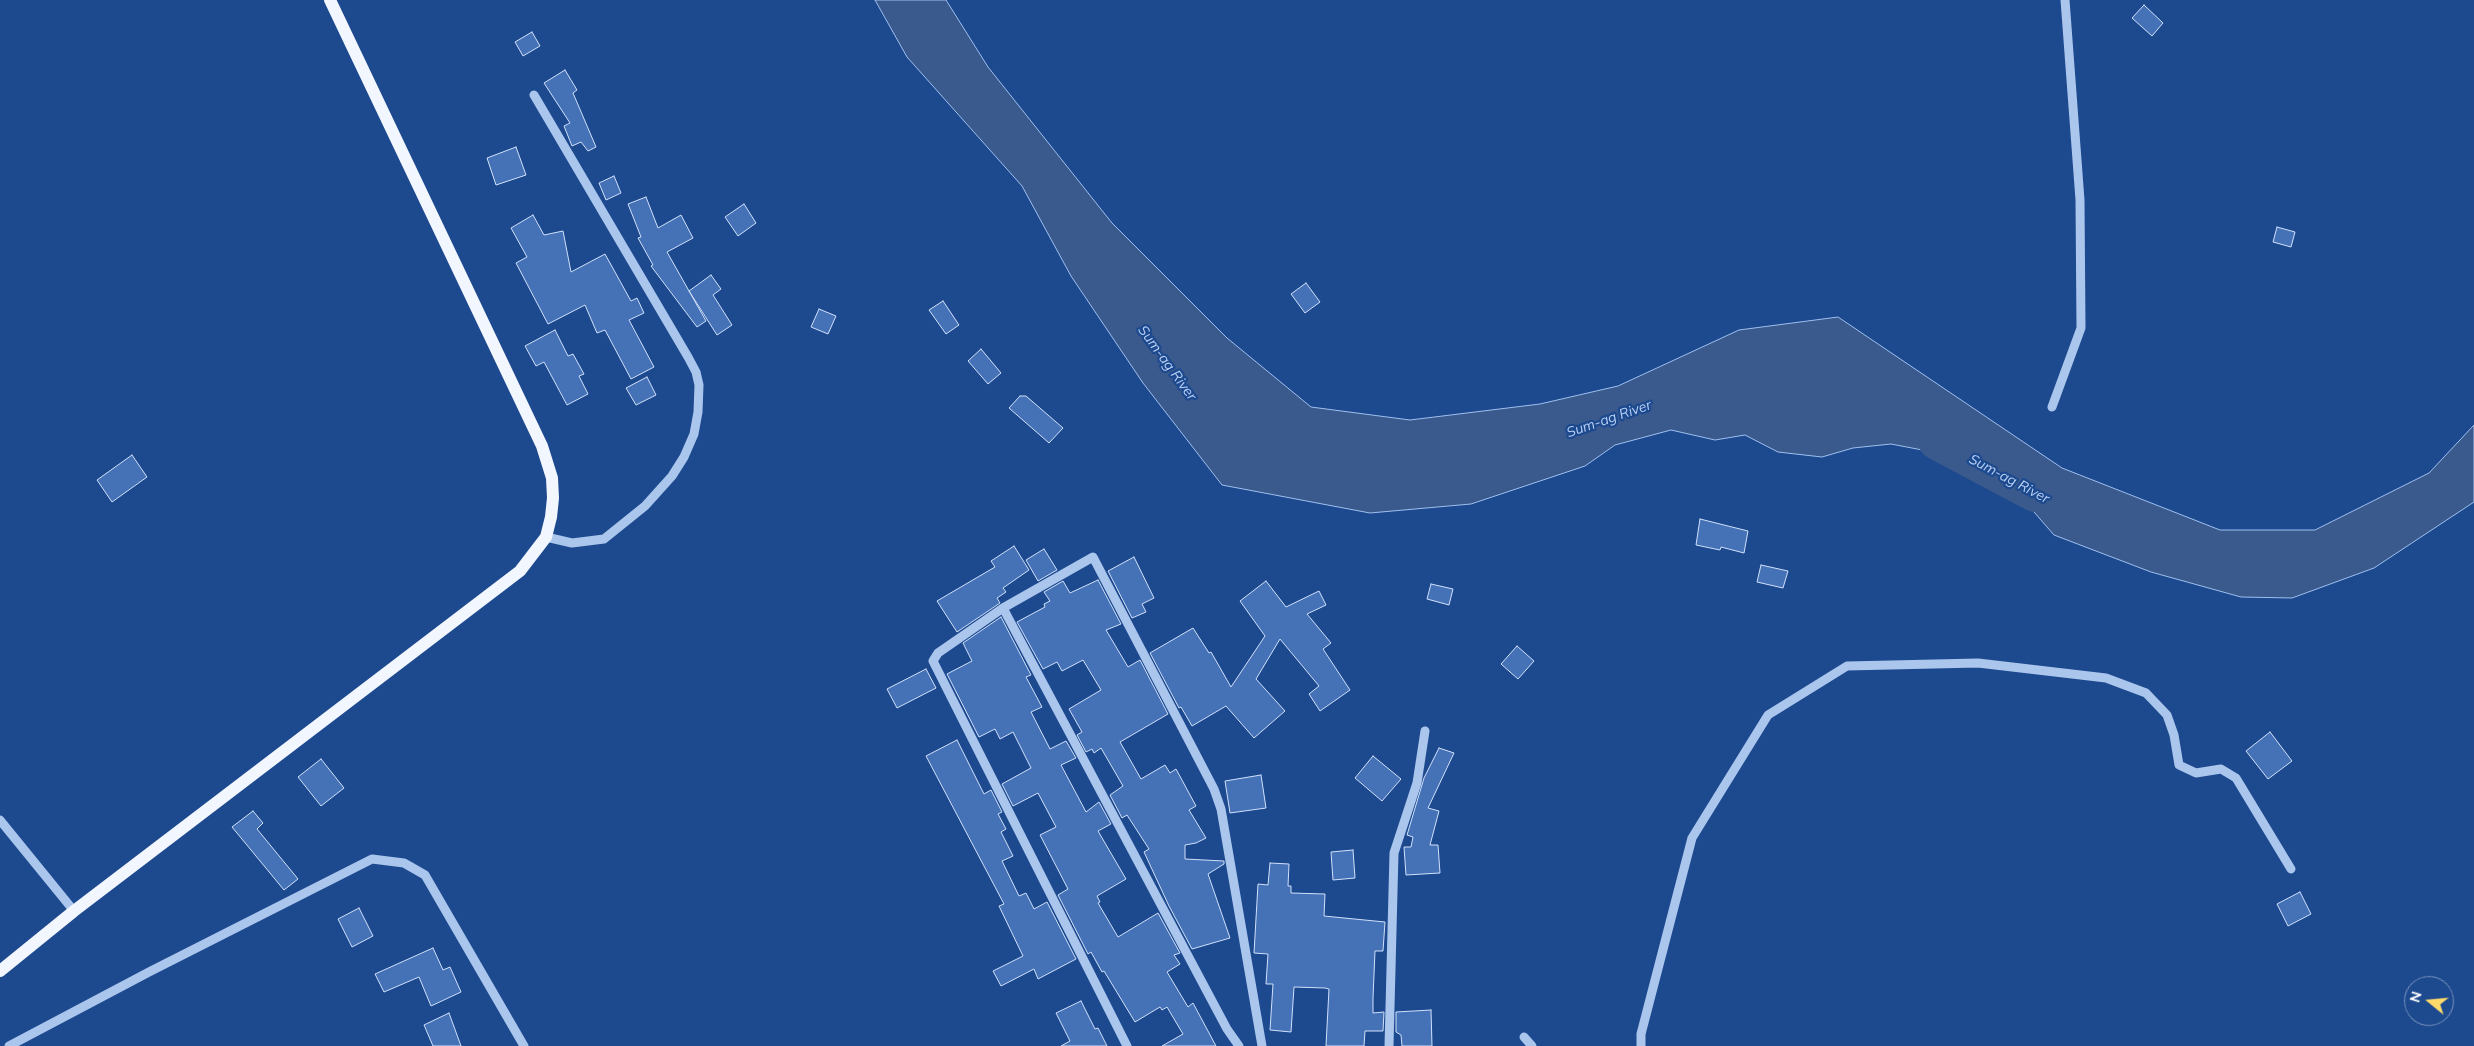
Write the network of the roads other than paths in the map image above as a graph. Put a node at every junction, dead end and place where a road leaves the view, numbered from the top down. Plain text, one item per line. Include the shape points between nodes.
1 (330, 0) edge
2 (2065, 0) edge
3 (534, 95) dead end
4 (2052, 407) dead end
5 (546, 537) junction
6 (1003, 608) junction
7 (1425, 731) dead end
8 (0, 820) edge
9 (2291, 869) dead end
10 (74, 912) junction
11 (0, 971) edge
12 (1524, 1037) dead end
13 (10, 1046) edge
14 (524, 1046) edge
15 (1127, 1046) edge
16 (1239, 1046) edge
17 (1262, 1046) edge
18 (1389, 1046) edge
19 (1532, 1046) edge
20 (1640, 1046) edge

1 - 5 main road via 542,446 552,478 553,498
2 - 4 street via 2080,200 2080,328
3 - 5 street via 688,356 699,385 694,434 684,457 672,476 644,506 604,539 572,543
5 - 10 main road via 520,571
6 - 15 street via 938,653 933,662
6 - 16 street
6 - 17 street via 1093,557 1214,789
7 - 18 street via 1417,783 1394,853
8 - 10 street
9 - 20 street via 2236,778 2221,769 2196,773 2180,765 2168,715 2146,693 2106,678 1978,663 1847,666 1768,715 1692,838
10 - 11 main road
12 - 19 street
13 - 14 street via 372,859 404,863 425,875

